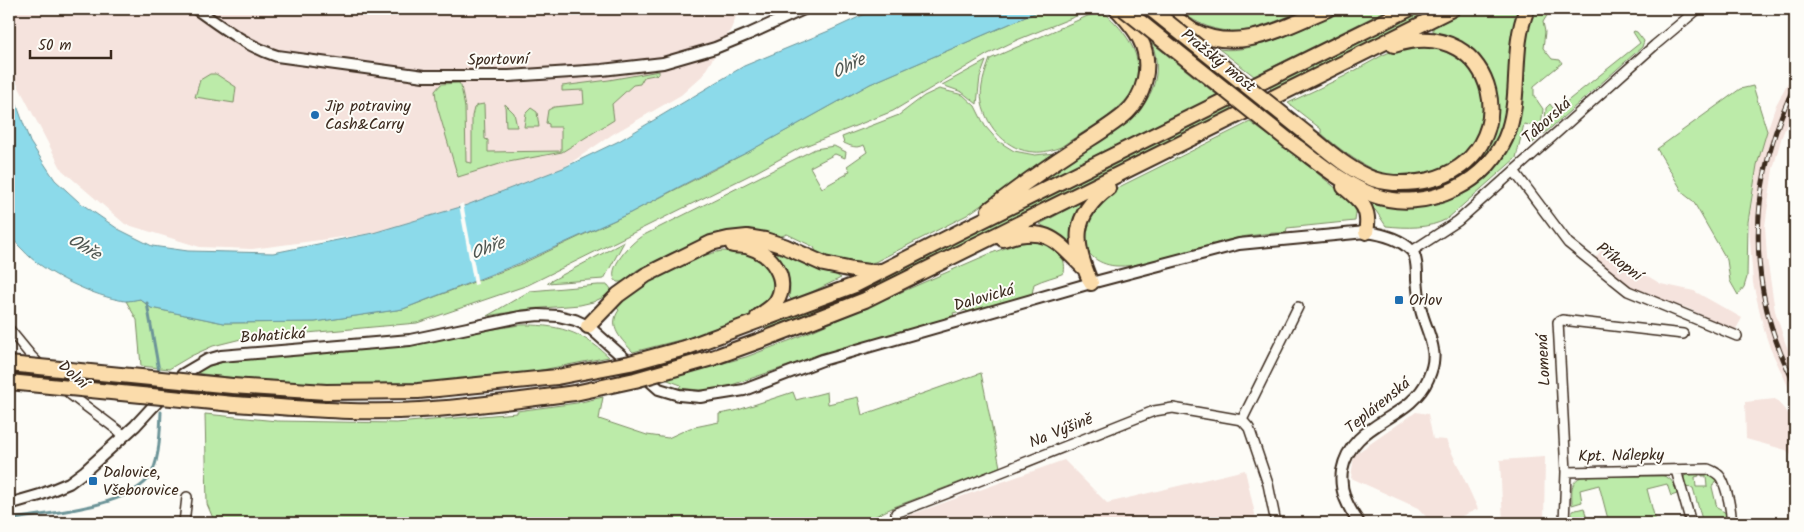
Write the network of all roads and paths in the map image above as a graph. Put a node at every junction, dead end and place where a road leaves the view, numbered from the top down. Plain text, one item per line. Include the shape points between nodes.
1 (196, 9) edge
2 (804, 9) edge
3 (1117, 9) edge
4 (1124, 9) edge
5 (1151, 9) edge
6 (1165, 9) edge
7 (1328, 9) edge
8 (1409, 9) edge
9 (1452, 9) edge
10 (1527, 9) edge
11 (1698, 9) edge
12 (1341, 65) junction
13 (1290, 142) junction
14 (1141, 164) junction
15 (1514, 171) junction
16 (967, 228) junction
17 (1366, 232) junction
18 (698, 249) junction
19 (1412, 251) junction
20 (964, 252) junction
21 (1085, 269) junction
22 (884, 270) junction
23 (1091, 283) junction
24 (1298, 307) dead end
25 (588, 326) junction
26 (745, 327) junction
27 (9, 329) edge
28 (1683, 334) dead end
29 (1737, 336) dead end
30 (9, 364) edge
31 (9, 382) edge
32 (1242, 420) junction
33 (124, 435) junction
34 (1676, 470) junction
35 (1566, 472) junction
36 (187, 497) dead end
37 (9, 504) edge
38 (896, 513) dead end
39 (184, 523) edge
40 (1276, 523) edge
41 (1359, 523) edge
42 (1564, 523) edge
43 (1691, 523) edge
44 (1731, 523) edge

1 - 2 street, Sportovní via 242,41 277,56 424,76 509,76 663,62 715,48
3 - 16 highway via 1140,39 1145,52 1147,69 1138,97 1123,116 1009,194
4 - 13 highway, Pražský most, bridge
5 - 12 highway, Pražský most, bridge via 1342,162 1373,179 1395,184 1440,177 1474,154 1484,138 1490,120 1489,87 1471,58 1455,47 1439,41 1410,40
6 - 7 highway via 1191,30 1228,42 1266,34
8 - 16 highway
9 - 12 highway
10 - 13 highway via 1521,28 1514,107 1508,130 1487,167 1464,184 1444,194 1417,200 1373,195 1342,180
11 - 15 street, Táborská
12 - 14 highway
13 - 17 highway via 1361,203 1367,212
14 - 20 highway
14 - 21 highway via 1093,199 1086,210 1079,224 1078,241
15 - 19 street, Táborská via 1458,221
15 - 29 street, Příkopní via 1568,243 1628,291
16 - 22 highway
17 - 19 street, Dalovická via 1392,237
17 - 23 street, Dalovická via 1239,244
18 - 22 highway via 719,241 747,237 784,246 824,264 869,272
18 - 25 highway via 646,275 618,295
18 - 26 highway via 747,246 758,250 777,268 781,279 779,297 775,304
19 - 41 street, Teplárenská via 1420,308 1433,350 1433,361 1428,379 1418,394 1358,439 1349,450 1341,476 1342,488 1344,500
20 - 21 highway via 1017,235 1048,236
20 - 31 highway, bridge via 865,300 762,340 635,380 575,393 418,410 328,411
21 - 23 highway
22 - 26 highway via 855,285
23 - 25 street, Dalovická via 822,360 744,390 717,395 689,396 659,389
24 - 32 street
25 - 33 street, Bohatická via 567,318 539,315 410,340 221,356 183,374
26 - 30 highway, bridge via 630,363 557,377 418,391 326,392 232,386
27 - 33 street, Dolní via 71,396
28 - 35 street, Lomená via 1558,322
32 - 38 street, Na Výšině via 1173,408 1154,410
32 - 40 street via 1248,428 1268,484
33 - 37 street, Bohatická via 69,483
34 - 35 street, Kpt. Nálepky
34 - 43 street, Kpt. Nálepky
34 - 44 street, Kpt. Nálepky via 1708,469 1717,473 1722,479 1732,515
35 - 42 street, Lomená
36 - 39 street

